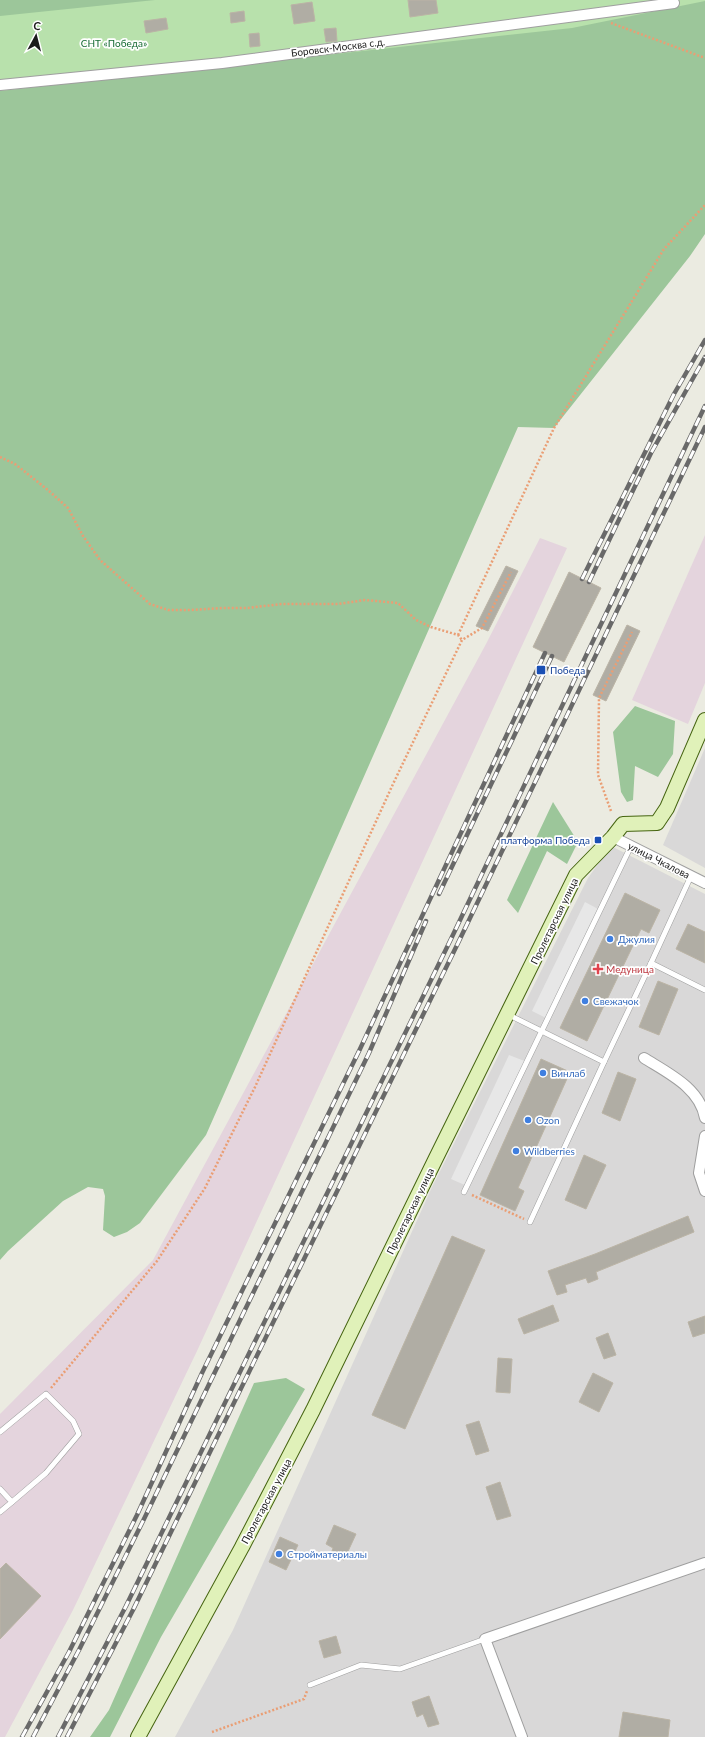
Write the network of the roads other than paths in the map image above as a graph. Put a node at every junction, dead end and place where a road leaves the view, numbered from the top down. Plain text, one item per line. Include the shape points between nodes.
1 (674, 3) dead end
2 (0, 85) edge
3 (705, 720) edge
4 (613, 837) junction
5 (631, 846) junction
6 (691, 876) junction
7 (705, 883) edge
8 (650, 963) junction
9 (705, 990) edge
10 (508, 1015) junction
11 (542, 1031) junction
12 (644, 1058) dead end
13 (604, 1062) junction
14 (705, 1118) edge
15 (705, 1136) edge
16 (705, 1191) edge
17 (464, 1192) road end
18 (530, 1222) road end
19 (0, 1432) edge
20 (0, 1489) edge
21 (12, 1502) junction
22 (0, 1512) edge
23 (705, 1563) edge
24 (485, 1639) junction
25 (310, 1685) road end
26 (138, 1737) edge
27 (522, 1737) edge

1 - 2 street, Боровск-Москва с.д. via 222,63
3 - 4 main road, Пролетарская улица via 667,808 657,823 623,824
4 - 5 street, улица Чкалова
4 - 10 main road, Пролетарская улица via 576,875
5 - 6 street, улица Чкалова
5 - 11 lane
6 - 7 street, улица Чкалова
6 - 8 lane
8 - 9 lane
8 - 13 lane
10 - 11 lane
10 - 26 main road, Пролетарская улица via 314,1410 242,1548
11 - 13 lane
11 - 17 lane
12 - 14 street via 690,1089 698,1100
13 - 18 lane
15 - 16 street via 699,1173
19 - 21 lane via 46,1394 73,1421 79,1434 46,1473
20 - 21 lane
21 - 22 lane
23 - 24 street
24 - 25 lane via 400,1669 361,1665
24 - 27 street

